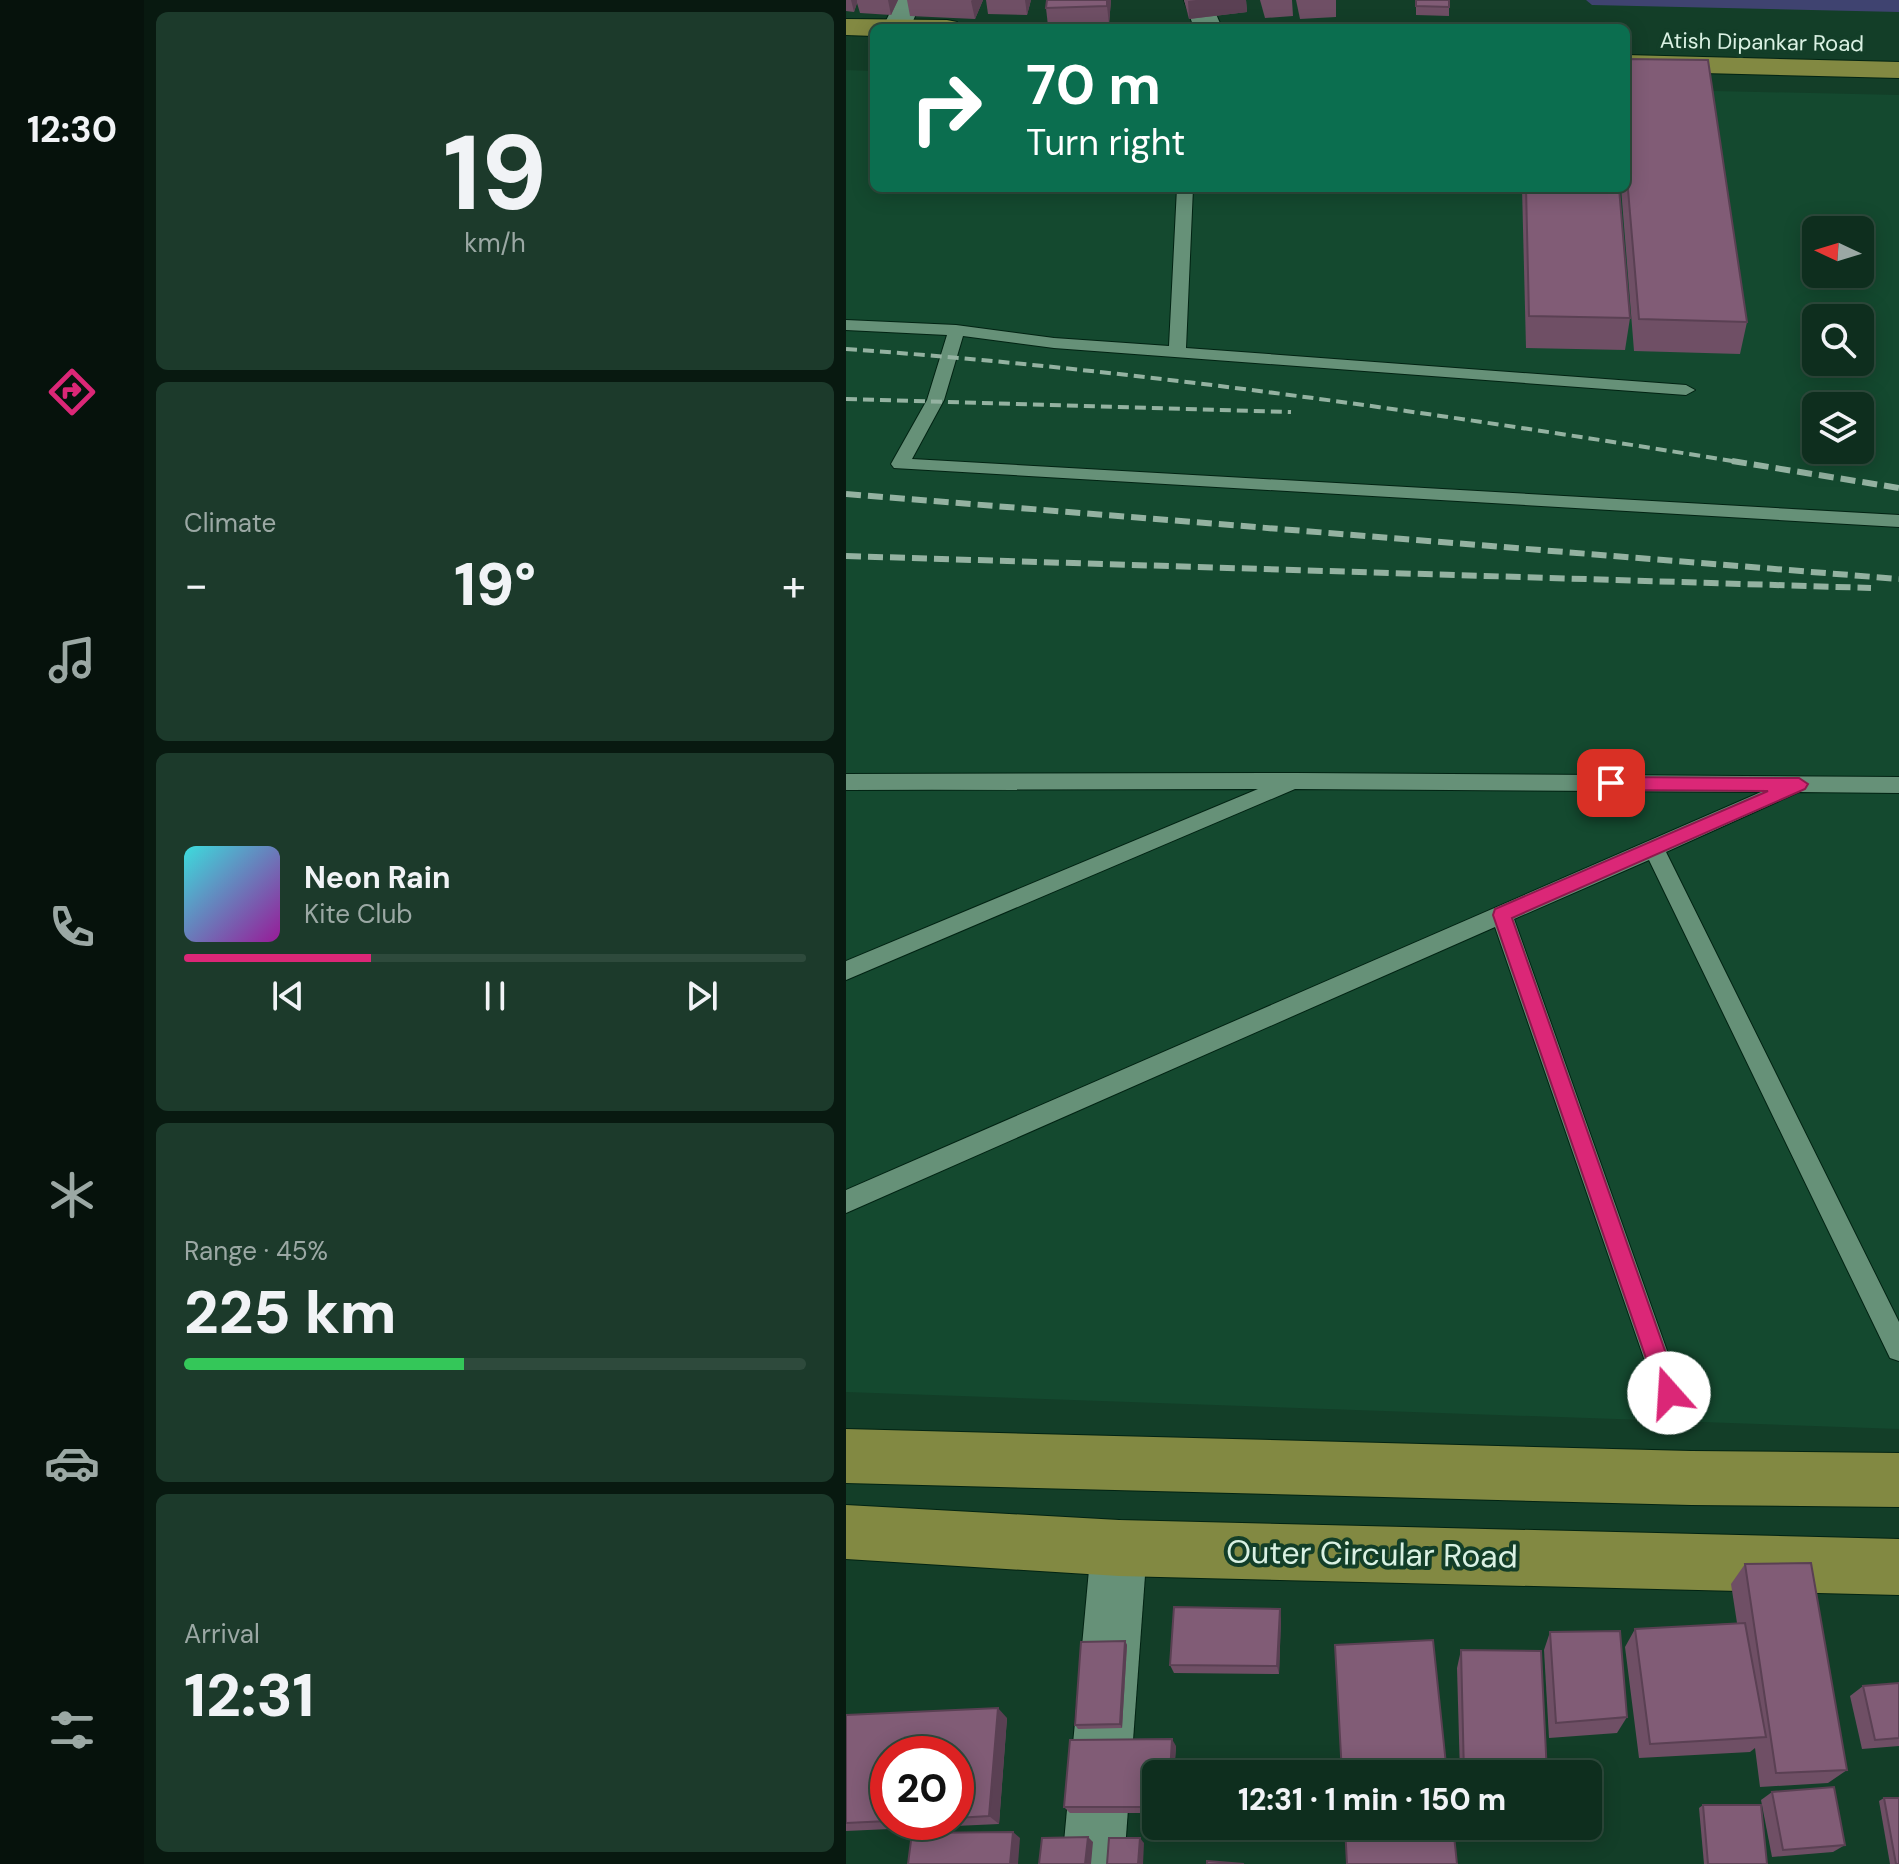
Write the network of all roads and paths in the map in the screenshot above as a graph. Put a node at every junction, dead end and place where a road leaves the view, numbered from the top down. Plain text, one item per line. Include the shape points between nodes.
1 (909, 0) edge
2 (1197, 0) edge
3 (898, 24) edge
4 (1206, 24) edge
5 (846, 27) edge
6 (870, 27) edge
7 (1630, 39) edge
8 (1899, 44) edge
9 (846, 50) edge
10 (870, 50) edge
11 (1630, 63) edge
12 (1899, 70) edge
13 (1185, 192) edge
14 (846, 325) edge
15 (956, 330) junction
16 (1177, 352) junction
17 (1686, 390) dead end
18 (1899, 521) edge
19 (1298, 781) junction
20 (846, 782) edge
21 (1799, 784) junction
22 (1899, 785) edge
23 (1654, 848) junction
24 (1502, 915) junction
25 (846, 971) edge
26 (846, 1202) edge
27 (1899, 1349) edge
28 (1669, 1393) dead end
29 (846, 1456) edge
30 (1899, 1480) edge
31 (846, 1532) edge
32 (1119, 1548) junction
33 (1899, 1567) edge
34 (1093, 1864) edge

1 - 3 street
2 - 4 street
5 - 6 main road
7 - 8 main road, Atish Dipankar Road
9 - 10 main road
11 - 12 main road, Atish Dipankar Road
13 - 16 lane
14 - 15 lane
15 - 16 lane
15 - 18 lane via 938,401 900,464
16 - 17 lane
19 - 20 lane
19 - 21 lane
19 - 25 lane
21 - 22 lane
21 - 23 lane
23 - 24 lane
23 - 27 lane
24 - 26 lane
24 - 28 lane
29 - 30 main road
31 - 32 main road, Outer Circular Road
32 - 33 main road, Outer Circular Road
32 - 34 street

